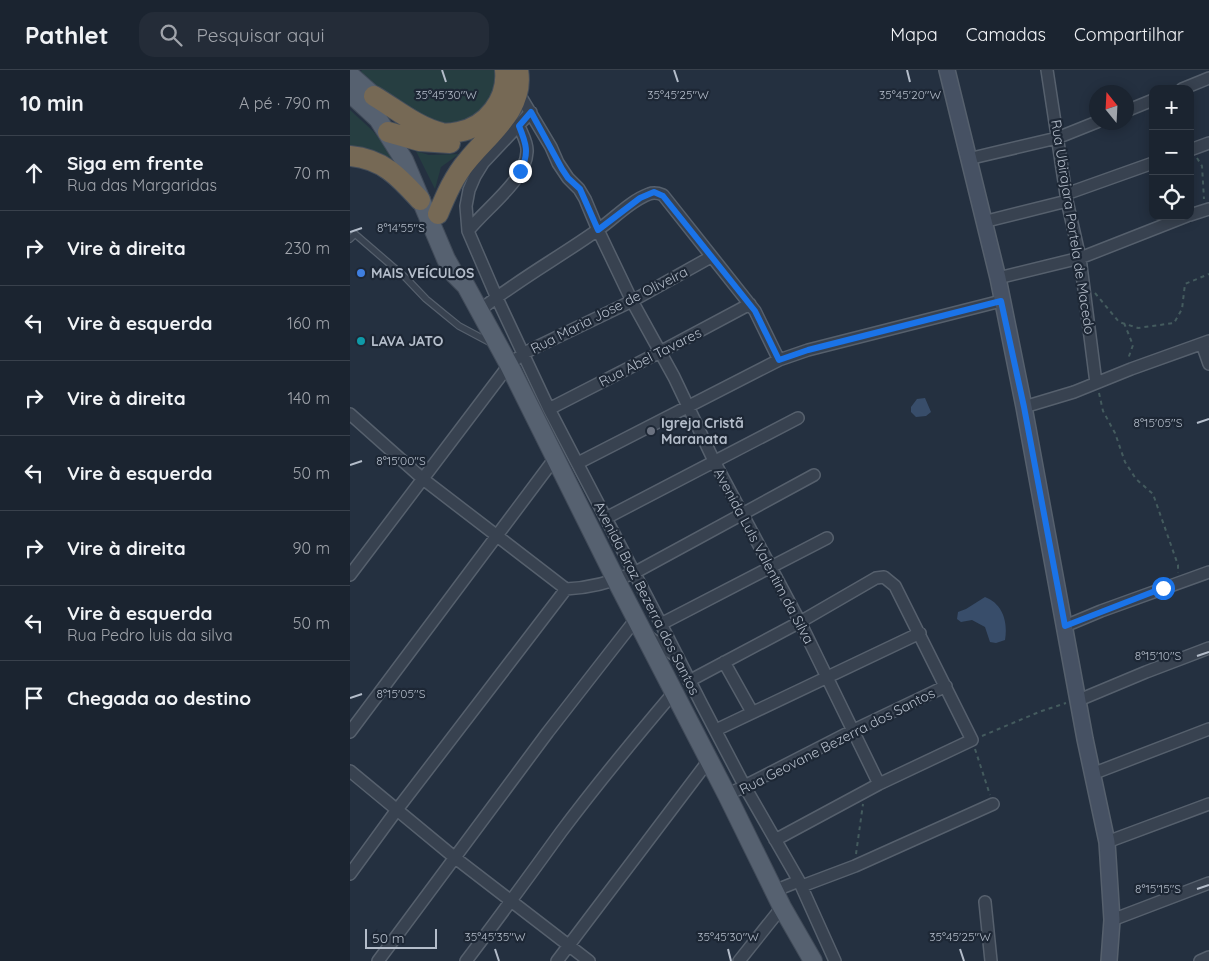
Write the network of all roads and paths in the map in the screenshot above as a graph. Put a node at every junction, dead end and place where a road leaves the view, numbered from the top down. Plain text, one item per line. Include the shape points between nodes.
1 (505, 70) edge
2 (518, 70) edge
3 (528, 70) edge
4 (947, 70) edge
5 (1047, 70) edge
6 (350, 76) edge
7 (1209, 78) edge
8 (1192, 85) edge
9 (350, 93) edge
10 (519, 93) junction
11 (374, 96) junction
12 (1149, 102) edge
13 (1134, 108) edge
14 (531, 112) junction
15 (1089, 125) edge
16 (510, 126) junction
17 (395, 134) junction
18 (1057, 138) junction
19 (1209, 143) edge
20 (1194, 149) edge
21 (1194, 154) edge
22 (350, 156) edge
23 (968, 159) junction
24 (1149, 165) edge
25 (1067, 197) junction
26 (420, 200) junction
27 (1206, 210) edge
28 (438, 214) junction
29 (1194, 214) edge
30 (1179, 220) edge
31 (983, 222) junction
32 (350, 229) edge
33 (598, 230) junction
34 (468, 231) junction
35 (355, 234) junction
36 (350, 240) edge
37 (711, 257) junction
38 (1080, 258) junction
39 (1209, 274) edge
40 (1082, 277) junction
41 (998, 278) junction
42 (466, 286) junction
43 (496, 296) junction
44 (632, 301) junction
45 (1001, 301) junction
46 (750, 304) junction
47 (479, 311) junction
48 (1124, 324) junction
49 (1206, 343) edge
50 (497, 346) junction
51 (660, 352) junction
52 (524, 353) junction
53 (779, 360) junction
54 (1209, 364) edge
55 (508, 365) junction
56 (1122, 372) junction
57 (1096, 383) junction
58 (689, 407) junction
59 (1024, 407) junction
60 (549, 409) junction
61 (351, 418) edge
62 (798, 418) dead end
63 (555, 421) junction
64 (553, 455) junction
65 (714, 461) junction
66 (578, 463) junction
67 (814, 475) dead end
68 (423, 479) junction
69 (744, 514) junction
70 (606, 518) junction
71 (496, 536) junction
72 (827, 538) dead end
73 (771, 567) junction
74 (1209, 572) edge
75 (634, 573) junction
76 (350, 575) edge
77 (616, 580) junction
78 (1179, 582) junction
79 (566, 590) junction
80 (800, 622) junction
81 (661, 624) junction
82 (639, 626) junction
83 (1065, 626) junction
84 (920, 633) junction
85 (1209, 648) edge
86 (678, 657) junction
87 (724, 662) junction
88 (826, 677) junction
89 (689, 681) junction
90 (946, 686) junction
91 (674, 692) junction
92 (1079, 700) junction
93 (752, 712) junction
94 (1209, 729) edge
95 (716, 730) junction
96 (854, 730) junction
97 (350, 732) edge
98 (972, 740) junction
99 (709, 760) junction
100 (350, 771) edge
101 (1092, 774) junction
102 (879, 784) junction
103 (745, 787) junction
104 (865, 791) junction
105 (727, 795) junction
106 (993, 804) joint
107 (1209, 804) edge
108 (396, 810) junction
109 (775, 840) junction
110 (1108, 842) junction
111 (454, 857) junction
112 (855, 866) junction
113 (350, 874) edge
114 (801, 883) junction
115 (1209, 883) edge
116 (778, 899) junction
117 (512, 901) junction
118 (985, 902) dead end
119 (1112, 920) junction
120 (569, 945) junction
121 (1209, 958) edge
122 (378, 961) edge
123 (466, 961) edge
124 (557, 961) edge
125 (589, 961) edge
126 (739, 961) edge
127 (813, 961) edge
128 (835, 961) edge
129 (991, 961) edge
130 (1109, 961) edge
131 (1200, 961) edge

1 - 11 highway via 504,89 489,116 461,132 444,134 418,124
2 - 10 highway
3 - 10 street
4 - 23 street
5 - 18 street, Rua Ubirajara Portela de Macedo
6 - 11 main road
7 - 8 street
9 - 17 main road
10 - 14 street, Avenida LuIs Valentim da Silva
10 - 16 highway
11 - 17 main road via 387,112
12 - 13 street
14 - 16 street, Avenida Braz Bezerra dos Santos
14 - 33 street, Avenida LuIs Valentim da Silva via 562,169 580,189
15 - 18 street
16 - 17 highway via 455,143 438,143
16 - 28 highway via 468,160 456,176
16 - 34 street, Avenida Braz Bezerra dos Santos via 469,190 466,206
16 - 34 street via 526,142 525,163
17 - 26 main road
17 - 28 main road via 412,154
18 - 23 street
18 - 25 street, Rua Ubirajara Portela de Macedo
19 - 20 street
21 - 27 path via 1202,166
22 - 26 highway via 390,169
23 - 31 street
24 - 25 street
25 - 31 street
25 - 38 street, Rua Ubirajara Portela de Macedo
26 - 42 main road via 446,259
27 - 29 street
28 - 42 main road via 460,261
30 - 38 street
31 - 41 street
32 - 35 lane
33 - 37 street via 640,198 654,192 663,196
33 - 43 street
33 - 44 street, Avenida LuIs Valentim da Silva
34 - 43 street, Avenida Braz Bezerra dos Santos
35 - 36 lane
35 - 50 lane via 442,314
37 - 44 street, Rua Maria Jose de Oliveira
37 - 46 street
38 - 40 street, Rua Ubirajara Portela de Macedo
38 - 41 street
39 - 48 path via 1185,284 1182,309 1174,324 1138,328
40 - 48 path
40 - 57 street, Rua Ubirajara Portela de Macedo
41 - 45 street
42 - 47 main road, Avenida Braz Bezerra dos Santos
43 - 47 street
43 - 52 street, Avenida Braz Bezerra dos Santos
44 - 51 street, Avenida LuIs Valentim da Silva
44 - 52 street, Rua Maria Jose de Oliveira
45 - 53 street
45 - 59 street
46 - 51 street, Rua Abel Tavares
46 - 53 street
47 - 50 main road, Avenida Braz Bezerra dos Santos
48 - 56 path via 1133,345
49 - 54 street
49 - 56 street
50 - 55 main road, Avenida Braz Bezerra dos Santos
51 - 58 street, Avenida LuIs Valentim da Silva
51 - 60 street, Rua Abel Tavares
52 - 55 street, Rua Maria Jose de Oliveira
52 - 60 street, Avenida Braz Bezerra dos Santos
53 - 58 street
55 - 64 main road, Avenida Braz Bezerra dos Santos
55 - 68 street, Rua Maria Jose de Oliveira
56 - 57 street
57 - 59 street
57 - 78 path via 1103,411 1125,462 1136,479 1153,494 1178,565
58 - 65 street, Avenida LuIs Valentim da Silva
58 - 66 street
59 - 83 street
60 - 63 street, Avenida Braz Bezerra dos Santos
61 - 68 street
62 - 65 street
63 - 64 street
63 - 66 street, Avenida Braz Bezerra dos Santos
64 - 71 street
64 - 77 main road, Avenida Braz Bezerra dos Santos
65 - 69 street, Avenida LuIs Valentim da Silva
65 - 70 street
66 - 70 street, Avenida Braz Bezerra dos Santos
67 - 69 street
68 - 71 street
68 - 76 street, Rua Maria Jose de Oliveira
69 - 73 street, Avenida LuIs Valentim da Silva
69 - 75 street
70 - 75 street, Avenida Braz Bezerra dos Santos
71 - 79 street
71 - 97 street
72 - 73 street
73 - 80 street, Avenida LuIs Valentim da Silva
73 - 81 street
74 - 78 street
75 - 77 street
75 - 81 street, Avenida Braz Bezerra dos Santos
77 - 79 street
77 - 82 main road, Avenida Braz Bezerra dos Santos
78 - 83 street
79 - 108 street
80 - 84 street via 876,578 884,577 895,586
80 - 87 street
80 - 88 street, Avenida LuIs Valentim da Silva
81 - 86 street, Avenida Braz Bezerra dos Santos
82 - 86 street
82 - 91 main road, Avenida Braz Bezerra dos Santos
82 - 111 street via 548,732
83 - 92 street
84 - 88 street
84 - 90 street
85 - 92 street
86 - 89 street, Avenida Braz Bezerra dos Santos
87 - 89 street
87 - 93 street
88 - 93 street
88 - 96 street, Avenida LuIs Valentim da Silva
89 - 95 street, Avenida Braz Bezerra dos Santos
90 - 96 street, Rua Geovane Bezerra dos Santos
90 - 98 street
91 - 99 main road, Avenida Braz Bezerra dos Santos
91 - 117 street via 562,831
92 - 98 path via 1039,712
92 - 101 street
93 - 95 street
94 - 101 street
95 - 103 street, Avenida Braz Bezerra dos Santos
96 - 102 street, Avenida LuIs Valentim da Silva
96 - 103 street, Rua Geovane Bezerra dos Santos
98 - 102 street
98 - 106 path
99 - 105 main road, Avenida Braz Bezerra dos Santos
99 - 120 street
100 - 108 street
101 - 110 street
102 - 104 street
103 - 105 street, Rua Geovane Bezerra dos Santos
103 - 109 street, Avenida Braz Bezerra dos Santos
104 - 109 street
104 - 112 path
105 - 116 main road, Avenida Braz Bezerra dos Santos
106 - 112 street
107 - 110 street
108 - 111 street
108 - 113 street
109 - 114 street, Avenida Braz Bezerra dos Santos
110 - 119 street
111 - 117 street
111 - 122 street
112 - 114 street
114 - 116 street
114 - 128 street, Avenida Braz Bezerra dos Santos
115 - 119 street
116 - 126 street
116 - 127 main road, Avenida Braz Bezerra dos Santos
117 - 120 street
117 - 123 street
118 - 129 street
119 - 130 street
120 - 124 street
120 - 125 street
121 - 131 street

